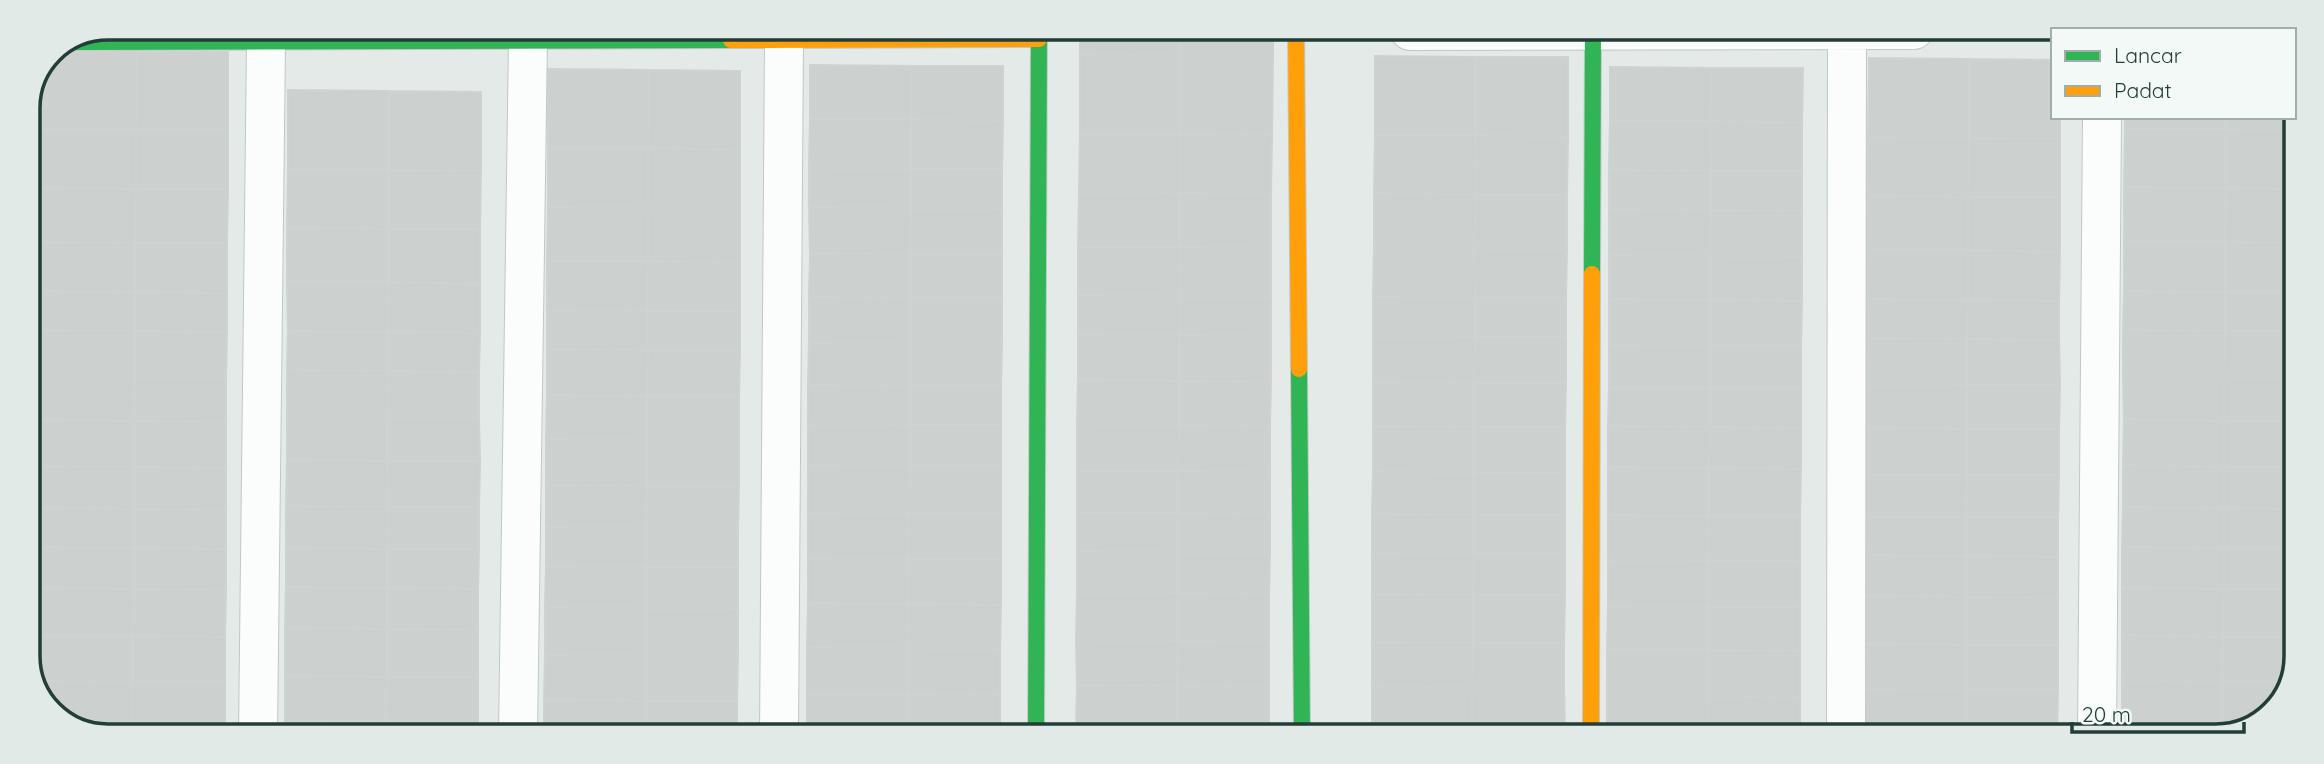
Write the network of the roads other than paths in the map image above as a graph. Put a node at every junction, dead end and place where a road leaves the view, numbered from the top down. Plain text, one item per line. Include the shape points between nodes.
1 (314, 40) edge
2 (528, 40) edge
3 (784, 40) edge
4 (1039, 40) edge
5 (1296, 40) edge
6 (1593, 40) edge
7 (1847, 40) edge
8 (94, 42) edge
9 (266, 44) junction
10 (2102, 119) edge
11 (258, 724) edge
12 (518, 724) edge
13 (779, 724) edge
14 (1036, 724) edge
15 (1302, 724) edge
16 (1591, 724) edge
17 (1846, 724) edge
18 (2097, 724) edge

1 - 9 street
2 - 12 street
3 - 13 street
4 - 14 street
5 - 15 street
6 - 16 street
7 - 17 street
8 - 9 street
9 - 11 street
10 - 18 street

